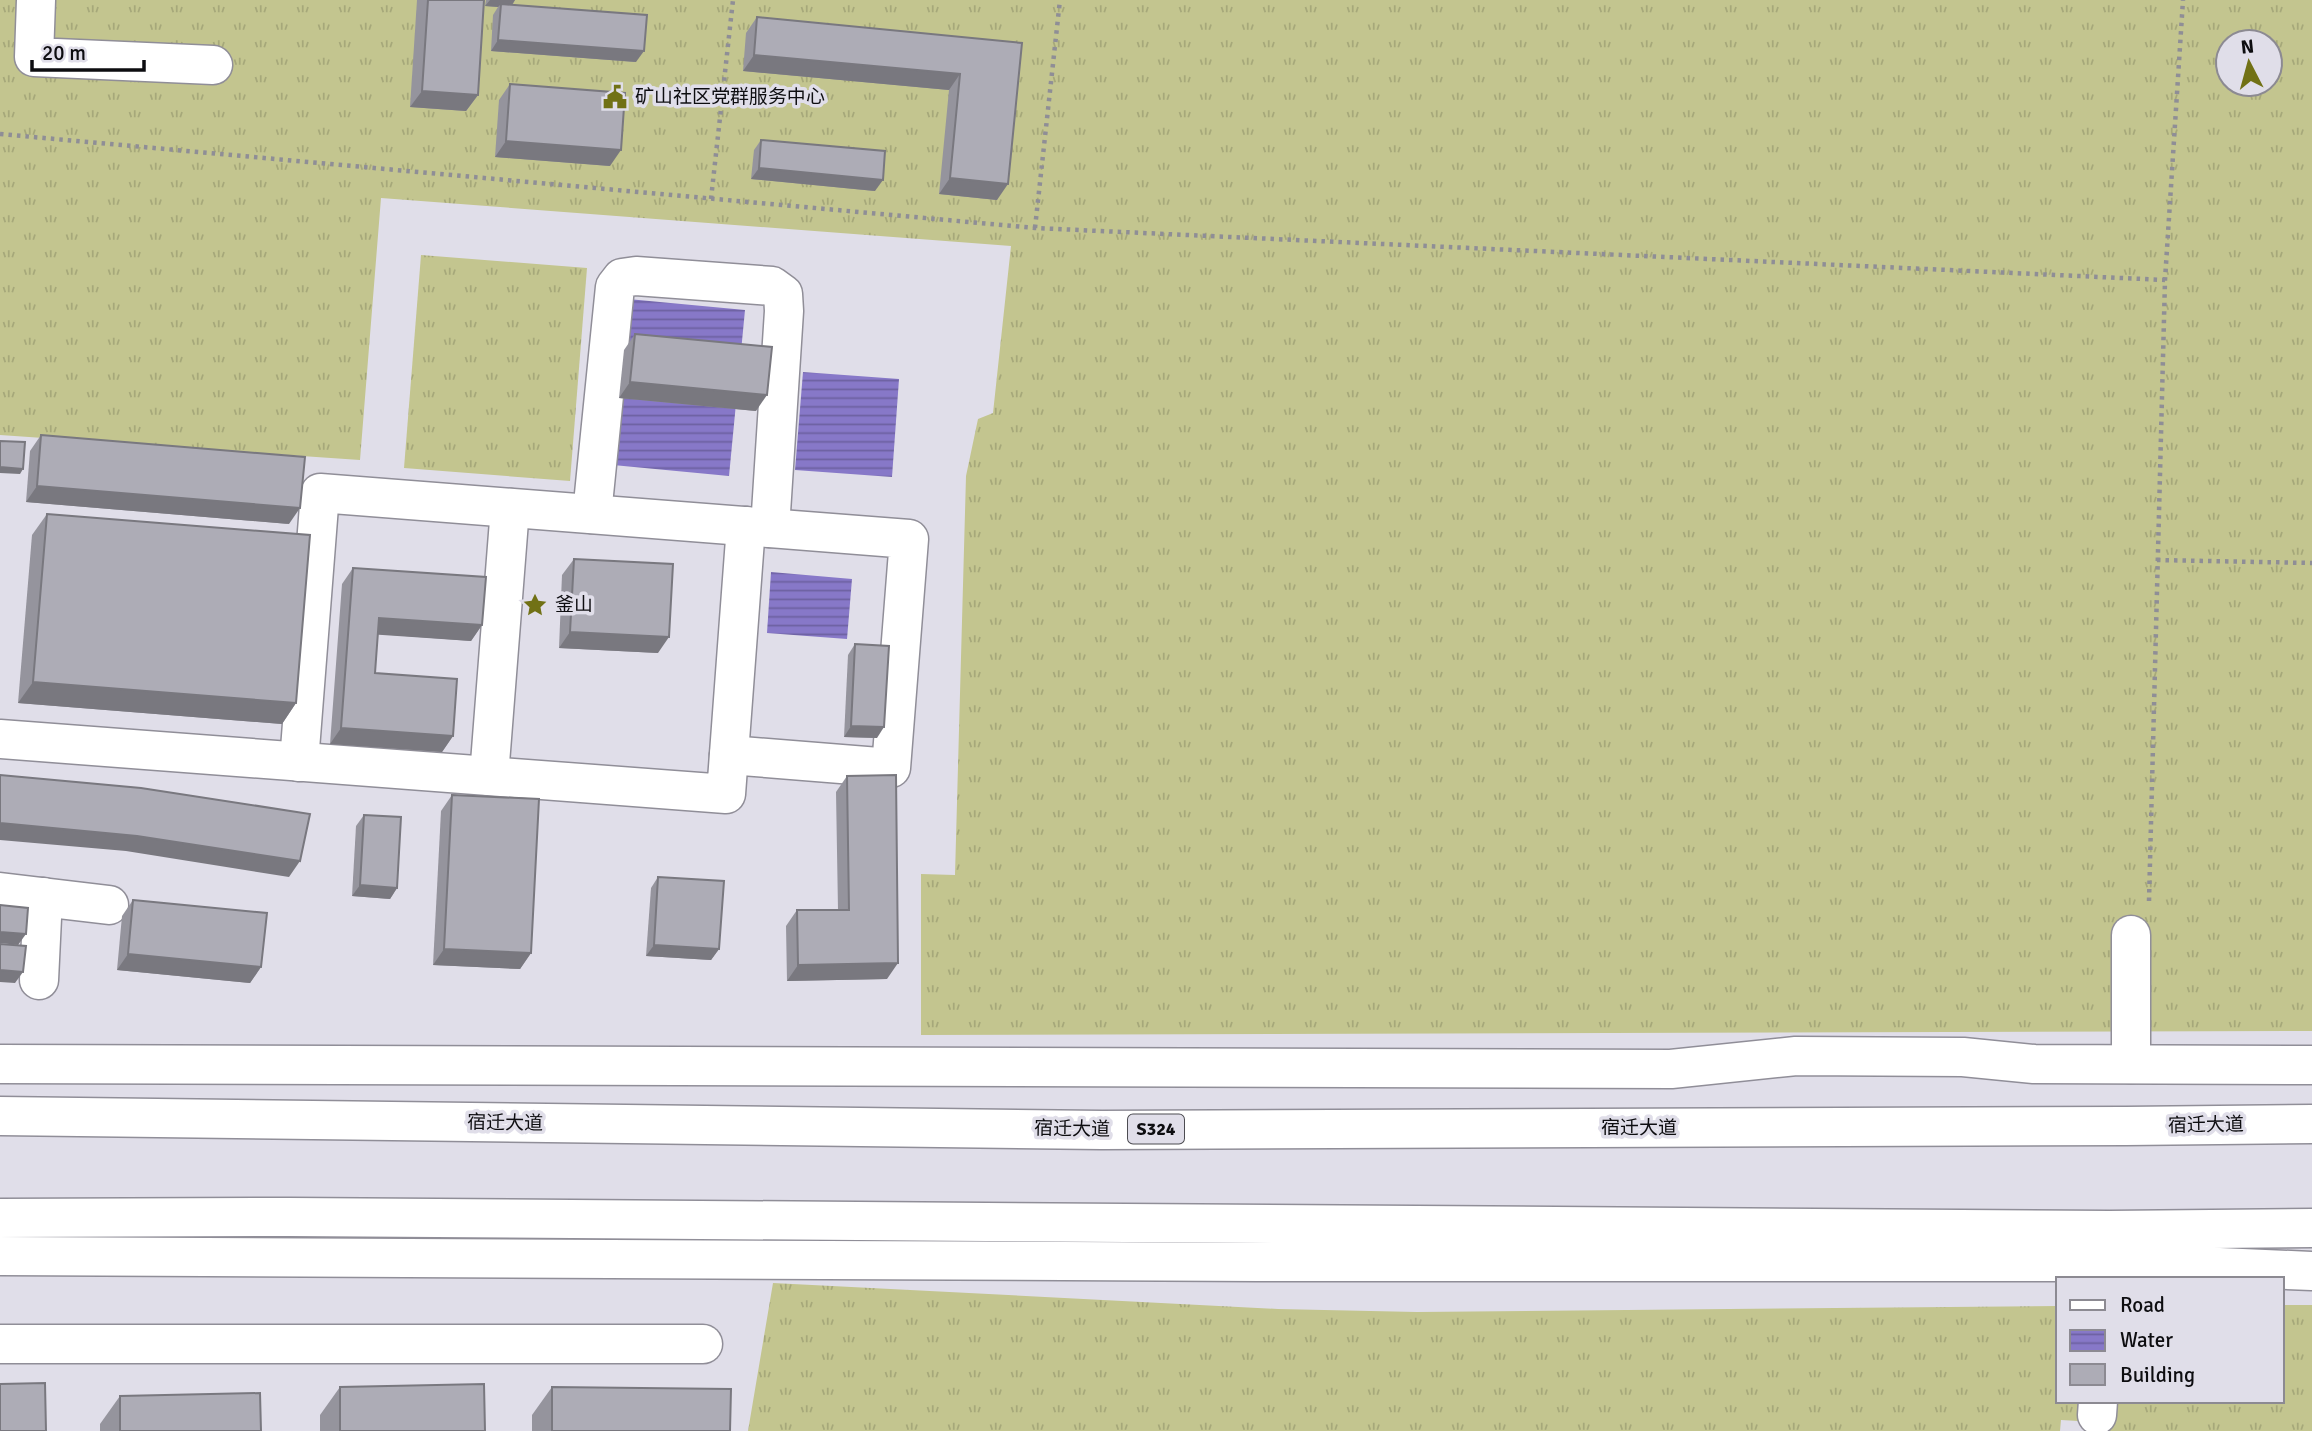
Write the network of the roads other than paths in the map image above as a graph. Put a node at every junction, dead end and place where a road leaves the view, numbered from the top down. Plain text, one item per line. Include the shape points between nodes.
1 (36, 0) edge
2 (213, 65) dead end
3 (510, 508) junction
4 (592, 514) junction
5 (758, 527) junction
6 (0, 739) edge
7 (729, 755) junction
8 (299, 762) junction
9 (488, 776) junction
10 (0, 892) edge
11 (43, 897) junction
12 (109, 905) dead end
13 (2131, 935) dead end
14 (38, 980) dead end
15 (0, 1064) edge
16 (2131, 1064) junction
17 (2312, 1065) edge
18 (0, 1116) edge
19 (2312, 1124) edge
20 (0, 1218) edge
21 (2312, 1228) edge
22 (0, 1256) edge
23 (2105, 1270) edge
24 (2312, 1272) edge
25 (0, 1344) edge
26 (703, 1344) dead end

1 - 2 main road via 34,57
3 - 4 main road
3 - 8 main road via 320,493
3 - 9 main road
4 - 5 main road
4 - 5 main road via 615,287 622,278 772,286 783,295 784,311
5 - 7 main road
5 - 7 main road via 909,539 891,768
6 - 8 main road
7 - 9 main road via 726,794
8 - 9 main road
10 - 11 main road
11 - 12 main road
11 - 14 main road
13 - 16 main road
15 - 16 main road via 1671,1069 1796,1056
16 - 17 main road
18 - 19 main road, 宿迁大道 / S324 via 1102,1130
20 - 21 main road
22 - 23 main road
23 - 24 main road
25 - 26 main road

